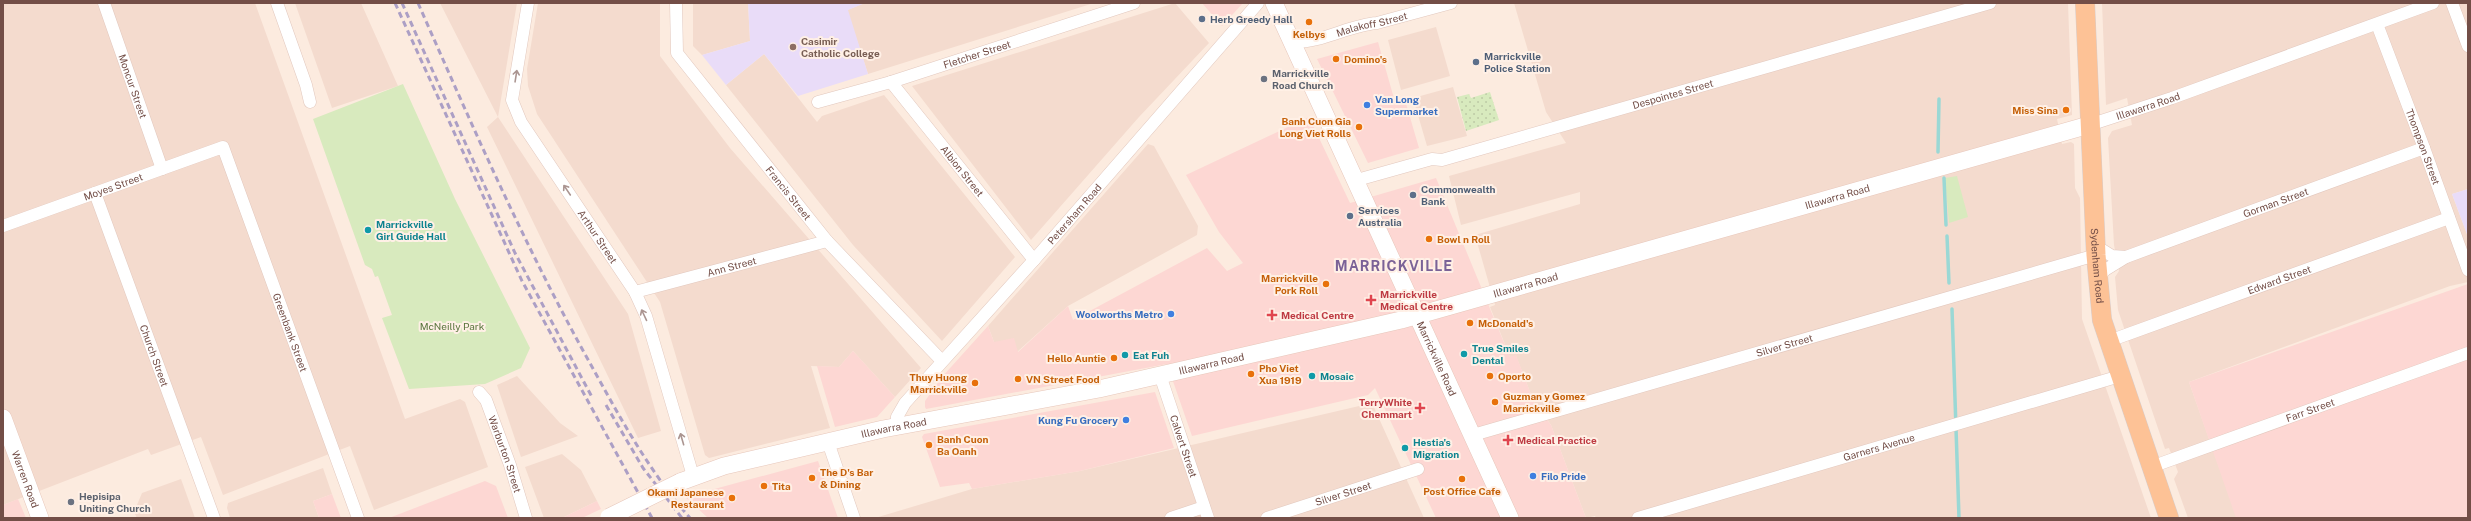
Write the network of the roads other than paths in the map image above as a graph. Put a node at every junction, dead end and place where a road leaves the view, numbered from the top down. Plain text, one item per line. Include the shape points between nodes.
1 (104, 3) edge
2 (277, 3) edge
3 (528, 3) edge
4 (676, 3) edge
5 (1134, 3) edge
6 (1258, 3) edge
7 (1274, 3) edge
8 (1451, 3) edge
9 (1990, 3) edge
10 (2085, 3) edge
11 (2433, 3) edge
12 (2452, 3) edge
13 (2377, 24) junction
14 (1293, 42) junction
15 (2468, 46) edge
16 (891, 82) junction
17 (310, 102) dead end
18 (818, 102) dead end
19 (2089, 125) junction
20 (223, 147) joint
21 (2424, 148) junction
22 (162, 169) junction
23 (1356, 180) junction
24 (95, 193) junction
25 (2449, 218) junction
26 (3, 226) edge
27 (827, 241) junction
28 (2096, 250) junction
29 (2126, 257) junction
30 (1034, 260) junction
31 (2468, 270) edge
32 (2098, 279) junction
33 (635, 292) junction
34 (1417, 315) junction
35 (2108, 341) junction
36 (2468, 353) edge
37 (942, 362) junction
38 (1160, 375) junction
39 (2120, 376) junction
40 (479, 392) dead end
41 (3, 418) edge
42 (896, 426) junction
43 (1473, 435) junction
44 (828, 442) junction
45 (2151, 467) junction
46 (1418, 469) dead end
47 (686, 479) junction
48 (1206, 512) edge
49 (608, 517) edge
50 (40, 518) edge
51 (214, 518) edge
52 (358, 518) edge
53 (526, 518) edge
54 (854, 518) edge
55 (1171, 518) edge
56 (1267, 518) edge
57 (1510, 518) edge
58 (1638, 518) edge
59 (2169, 518) edge

1 - 22 street, Moncur Street
2 - 17 street
33 -> 3 street, Arthur Street via 521,122 512,100
4 - 27 street, Francis Street via 677,53
5 - 16 street, Fletcher Street
6 - 30 street, Petersham Road
7 - 14 main road, Marrickville Road
8 - 14 street, Malakoff Street via 1366,24 1304,43
9 - 23 street, Despointes Street via 1442,160 1432,159
10 - 19 main road, Sydenham Road
11 - 13 street, Illawarra Road
12 - 15 street
13 - 19 street, Illawarra Road
13 - 21 street, Thompson Street
14 - 23 main road, Marrickville Road
16 - 18 street, Fletcher Street
16 - 30 street, Albion Street
19 - 28 main road, Sydenham Road
19 - 34 main road, Illawarra Road
20 - 22 street, Moyes Street
20 - 52 street, Greenbank Street
21 - 25 street, Thompson Street
21 - 29 street, Gorman Street
22 - 24 street, Moyes Street
23 - 34 main road, Marrickville Road
24 - 26 street, Moyes Street
24 - 51 street, Church Street
25 - 31 street, Thompson Street
25 - 35 street, Edward Street
27 - 33 street, Ann Street
27 - 37 street, Francis Street
28 - 29 street via 2112,256
28 - 32 main road, Sydenham Road
28 - 43 street, Silver Street
29 - 32 street, Gorman Street via 2105,270
30 - 37 street, Petersham Road
32 - 35 main road, Sydenham Road via 2102,320
47 -> 33 street, Arthur Street via 646,316
34 - 38 main road, Illawarra Road
34 - 43 main road, Marrickville Road
35 - 39 main road, Sydenham Road
36 - 45 street, Farr Street
37 - 42 street, Petersham Road via 905,403 897,417
38 - 42 main road, Illawarra Road via 1099,389
38 - 48 street, Calvert Street
39 - 45 main road, Sydenham Road
39 - 58 street, Garners Avenue
40 - 53 street, Warburton Street via 486,400
41 - 50 main road, Warren Road
42 - 44 main road, Illawarra Road
43 - 57 main road, Marrickville Road
44 - 47 main road, Illawarra Road via 724,466
44 - 54 street
45 - 59 main road, Sydenham Road
46 - 56 street, Silver Street
47 - 49 main road, Illawarra Road, bridge
48 - 55 street

